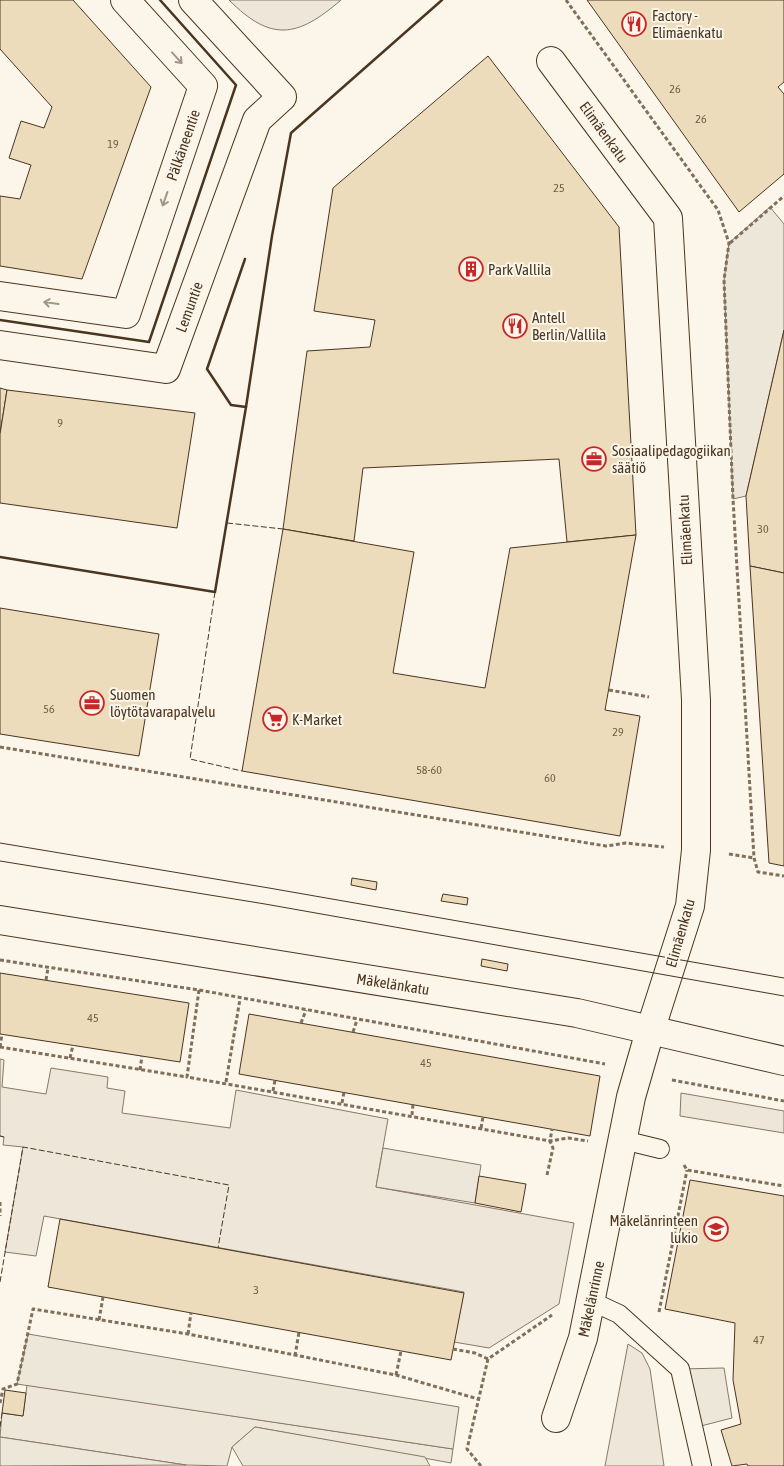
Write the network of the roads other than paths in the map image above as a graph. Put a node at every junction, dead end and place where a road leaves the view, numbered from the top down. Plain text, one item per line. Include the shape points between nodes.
1 (125, 0) edge
2 (193, 0) edge
3 (551, 61) dead end
4 (0, 296) edge
5 (0, 345) edge
6 (0, 920) edge
7 (650, 1032) junction
8 (784, 1061) edge
9 (623, 1140) junction
10 (660, 1150) dead end
11 (591, 1302) junction
12 (556, 1418) dead end
13 (702, 1466) edge

1 -> 4 street, Pälkäneentie via 203,86 126,314
2 - 5 street, Lemuntie via 282,97 257,120 166,369
3 - 7 street, Elimäenkatu via 668,218 696,700 696,850 690,906
6 - 7 street, Mäkelänkatu via 577,1013
7 - 8 street, Mäkelänkatu
7 - 9 street, Mäkelänrinne
9 - 10 lane
9 - 11 street, Mäkelänrinne
11 - 12 street, Mäkelänrinne via 583,1338
11 - 13 lane via 619,1314 680,1369

